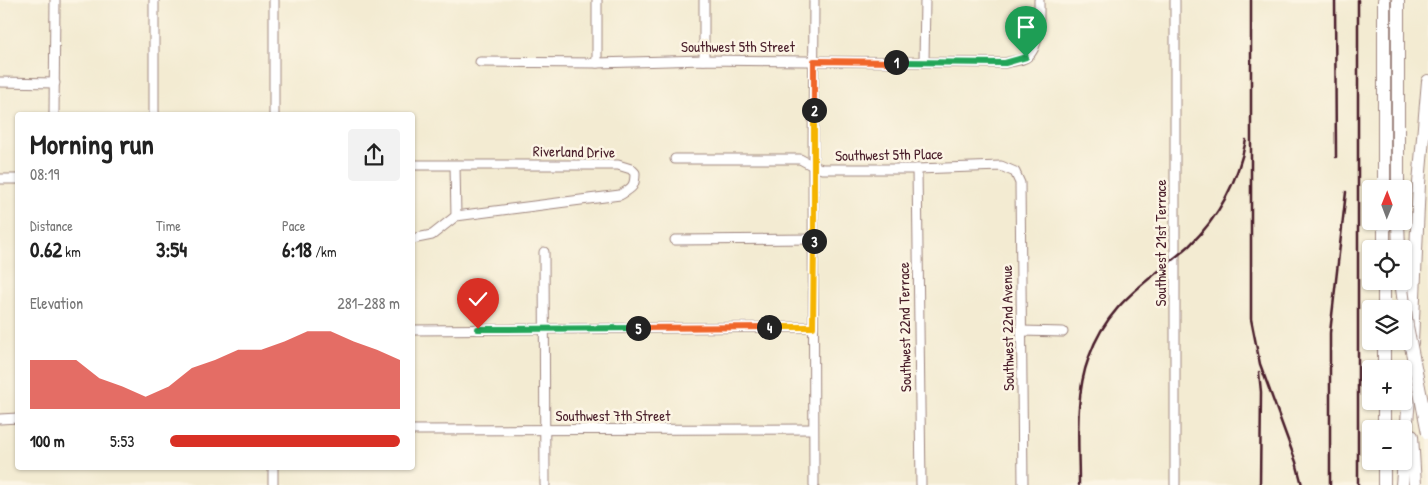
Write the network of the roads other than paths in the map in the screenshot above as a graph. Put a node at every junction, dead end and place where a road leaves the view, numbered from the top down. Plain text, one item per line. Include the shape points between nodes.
1 (55, 0) edge
2 (154, 0) edge
3 (274, 0) edge
4 (597, 0) edge
5 (704, 0) edge
6 (814, 0) edge
7 (925, 0) edge
8 (1039, 0) edge
9 (1175, 0) edge
10 (1384, 0) edge
11 (1398, 0) edge
12 (704, 60) junction
13 (814, 61) junction
14 (480, 62) dead end
15 (924, 62) junction
16 (597, 63) junction
17 (1428, 81) edge
18 (0, 82) edge
19 (55, 83) junction
20 (54, 112) edge
21 (154, 112) edge
22 (274, 112) edge
23 (675, 159) dead end
24 (415, 165) edge
25 (455, 166) junction
26 (813, 166) junction
27 (917, 169) junction
28 (1015, 172) joint
29 (0, 179) edge
30 (15, 179) edge
31 (1384, 180) edge
32 (1398, 180) edge
33 (456, 216) junction
34 (415, 238) edge
35 (814, 239) junction
36 (675, 240) dead end
37 (544, 252) dead end
38 (1402, 290) edge
39 (813, 327) junction
40 (544, 329) junction
41 (415, 330) edge
42 (1022, 331) junction
43 (1063, 332) dead end
44 (1411, 360) edge
45 (1411, 410) edge
46 (15, 418) edge
47 (0, 419) edge
48 (813, 429) junction
49 (415, 430) edge
50 (545, 430) junction
51 (1428, 433) edge
52 (273, 470) edge
53 (1384, 470) edge
54 (1403, 470) edge
55 (273, 485) edge
56 (545, 485) edge
57 (814, 485) edge
58 (921, 485) edge
59 (1023, 485) edge
60 (1175, 485) edge
61 (1384, 485) edge
62 (1402, 485) edge
63 (1415, 485) edge

1 - 19 street
2 - 21 street
3 - 22 street
4 - 16 street
5 - 12 street
6 - 13 street
7 - 15 street
8 - 15 street, Southwest 5th Street via 1035,46 1026,57 1005,63
9 - 60 street, Southwest 21st Terrace
10 - 31 highway
11 - 32 highway
12 - 13 street, Southwest 5th Street
12 - 16 street, Southwest 5th Street
13 - 15 street, Southwest 5th Street
13 - 26 street
14 - 16 street, Southwest 5th Street
17 - 44 highway via 1419,183
18 - 19 street
19 - 20 street
23 - 26 street, Southwest 5th Place via 800,159
24 - 25 street
25 - 33 street
25 - 33 street, Riverland Drive via 618,165 635,173 633,186 620,195
26 - 27 street, Southwest 5th Place via 822,169
26 - 35 street
27 - 28 street, Southwest 5th Place via 1001,166
27 - 58 street, Southwest 22nd Terrace
28 - 42 street, Southwest 22nd Avenue via 1020,183
29 - 30 street
33 - 34 street via 432,235
35 - 36 street
35 - 39 street
37 - 40 street
38 - 51 highway, bridge
39 - 40 street
39 - 48 street
40 - 41 street
40 - 50 street
42 - 43 street
42 - 59 street, Southwest 22nd Avenue
45 - 63 highway
46 - 47 street
48 - 50 street, Southwest 7th Street
48 - 57 street
49 - 50 street, Southwest 7th Street
50 - 56 street
52 - 55 street
53 - 61 highway
54 - 62 highway

